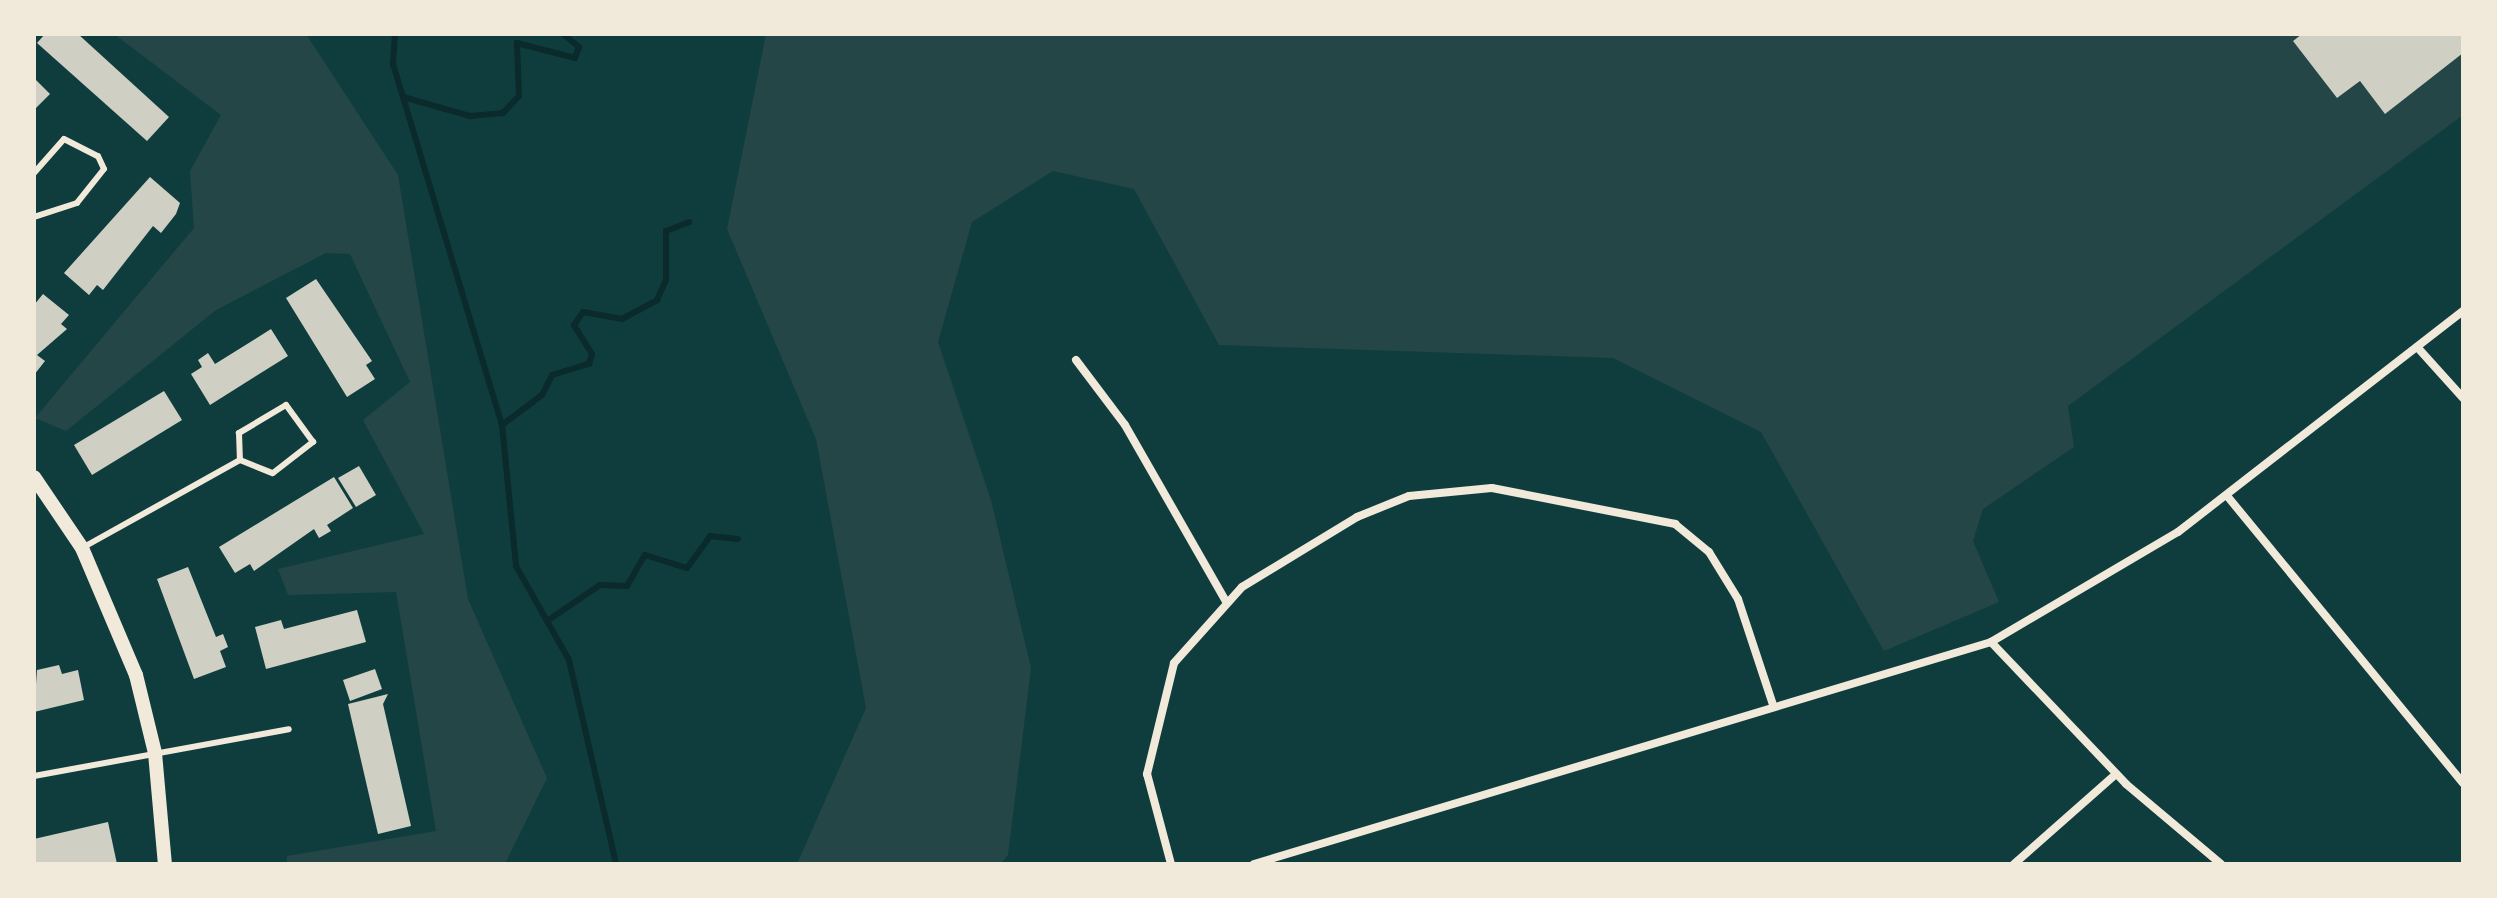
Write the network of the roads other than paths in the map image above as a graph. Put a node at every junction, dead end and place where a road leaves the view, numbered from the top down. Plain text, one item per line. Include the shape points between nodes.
1 (34, 173) edge
2 (34, 217) edge
3 (2463, 311) edge
4 (2418, 348) junction
5 (1076, 360) dead end
6 (2463, 398) edge
7 (240, 460) junction
8 (34, 477) edge
9 (2228, 497) junction
10 (82, 548) junction
11 (1226, 601) junction
12 (1991, 642) junction
13 (1773, 705) junction
14 (289, 729) dead end
15 (155, 753) junction
16 (2116, 774) junction
17 (34, 776) edge
18 (2463, 783) edge
19 (165, 864) edge
20 (1171, 864) edge
21 (1254, 864) edge
22 (2014, 864) edge
23 (2221, 864) edge

1 - 2 lane via 64,139 98,156 104,169 77,203
3 - 4 street
4 - 6 street
4 - 9 street
5 - 11 street via 1125,425
7 - 7 lane via 273,473 313,442 286,405 239,433
7 - 10 lane
8 - 10 street
9 - 12 street via 2106,580
9 - 18 street
10 - 15 street via 124,640
11 - 13 street via 1332,531 1409,496 1492,488 1613,509 1675,524 1709,552 1738,599
11 - 20 street via 1174,663 1157,717 1147,774
12 - 13 street
12 - 16 street
13 - 21 street
14 - 15 lane
15 - 17 lane
15 - 19 street
16 - 22 street
16 - 23 street

